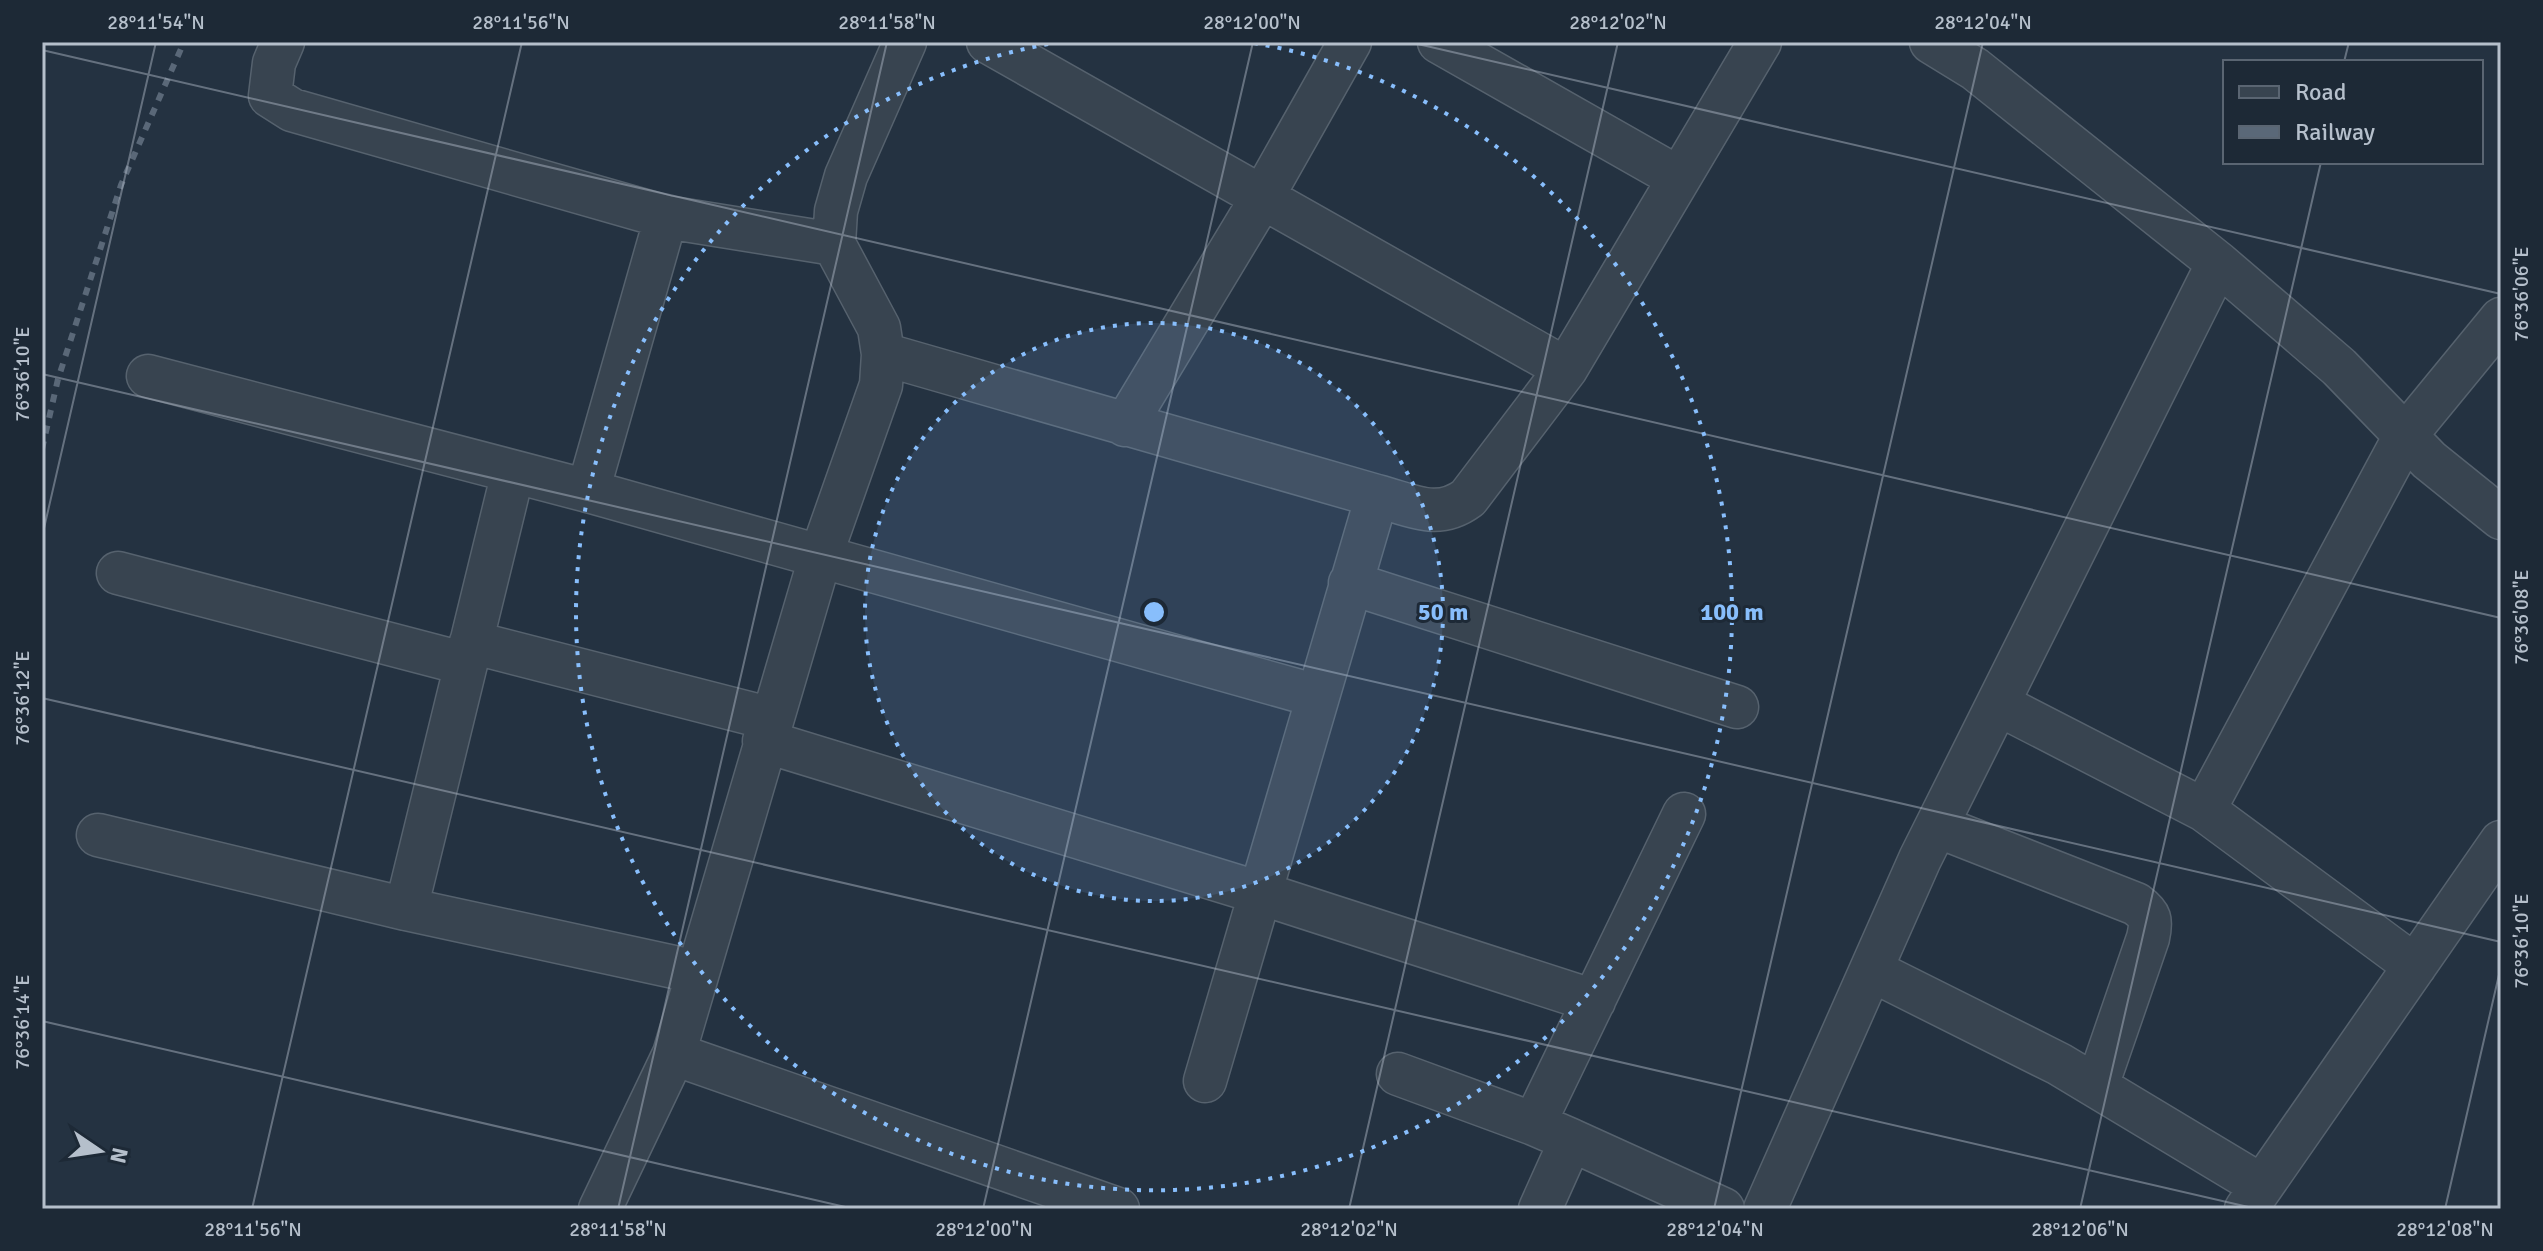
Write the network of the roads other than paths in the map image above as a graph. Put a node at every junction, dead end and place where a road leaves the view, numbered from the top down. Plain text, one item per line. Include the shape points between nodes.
1 (283, 42) edge
2 (905, 42) edge
3 (988, 42) edge
4 (1350, 42) edge
5 (1439, 42) edge
6 (1760, 42) edge
7 (1931, 42) edge
8 (1677, 177) junction
9 (1263, 196) junction
10 (666, 217) junction
11 (834, 244) junction
12 (2218, 263) junction
13 (2501, 319) edge
14 (883, 354) junction
15 (1566, 369) junction
16 (148, 376) dead end
17 (1125, 425) junction
18 (2405, 436) junction
19 (513, 472) junction
20 (588, 491) junction
21 (1377, 496) junction
22 (2501, 518) edge
23 (820, 558) junction
24 (118, 573) dead end
25 (1350, 583) junction
26 (468, 653) junction
27 (1317, 696) junction
28 (1998, 704) junction
29 (1737, 707) dead end
30 (768, 730) junction
31 (2204, 810) junction
32 (1684, 814) dead end
33 (1937, 826) junction
34 (98, 835) dead end
35 (2501, 842) edge
36 (1260, 893) junction
37 (406, 909) junction
38 (2415, 966) junction
39 (1871, 970) junction
40 (697, 972) junction
41 (1594, 1001) junction
42 (674, 1054) junction
43 (1398, 1074) dead end
44 (1205, 1081) dead end
45 (2097, 1086) junction
46 (1553, 1132) junction
47 (2254, 1197) edge
48 (600, 1209) edge
49 (1118, 1209) edge
50 (1540, 1209) edge
51 (1723, 1209) edge
52 (1765, 1209) edge

1 - 10 street via 270,96 292,110
2 - 11 street via 846,176
3 - 9 street
4 - 9 street
5 - 8 street
6 - 8 street
7 - 12 street via 1975,69
8 - 15 street
9 - 15 street
9 - 17 street
10 - 11 street
10 - 20 street
11 - 14 street via 879,328
12 - 18 street via 2339,367
12 - 28 street
13 - 18 street
14 - 17 street
14 - 23 street via 881,385
15 - 21 street via 1468,498 1451,511
16 - 19 street
17 - 21 street
18 - 22 street
18 - 31 street
19 - 20 street
19 - 26 street
20 - 23 street
21 - 25 street
23 - 27 street
23 - 30 street
24 - 26 street
25 - 27 street
25 - 29 street
26 - 30 street
26 - 37 street
27 - 36 street
28 - 31 street
28 - 33 street
30 - 36 street
30 - 40 street
31 - 38 street
32 - 41 street
33 - 39 street
33 - 45 street via 2148,912 2148,938
34 - 37 street
35 - 38 street
36 - 41 street
36 - 44 street
37 - 40 street
38 - 47 street
39 - 45 street
39 - 52 street
40 - 42 street
41 - 46 street
42 - 48 street
42 - 49 street
43 - 46 street
45 - 47 street
46 - 50 street
46 - 51 street

